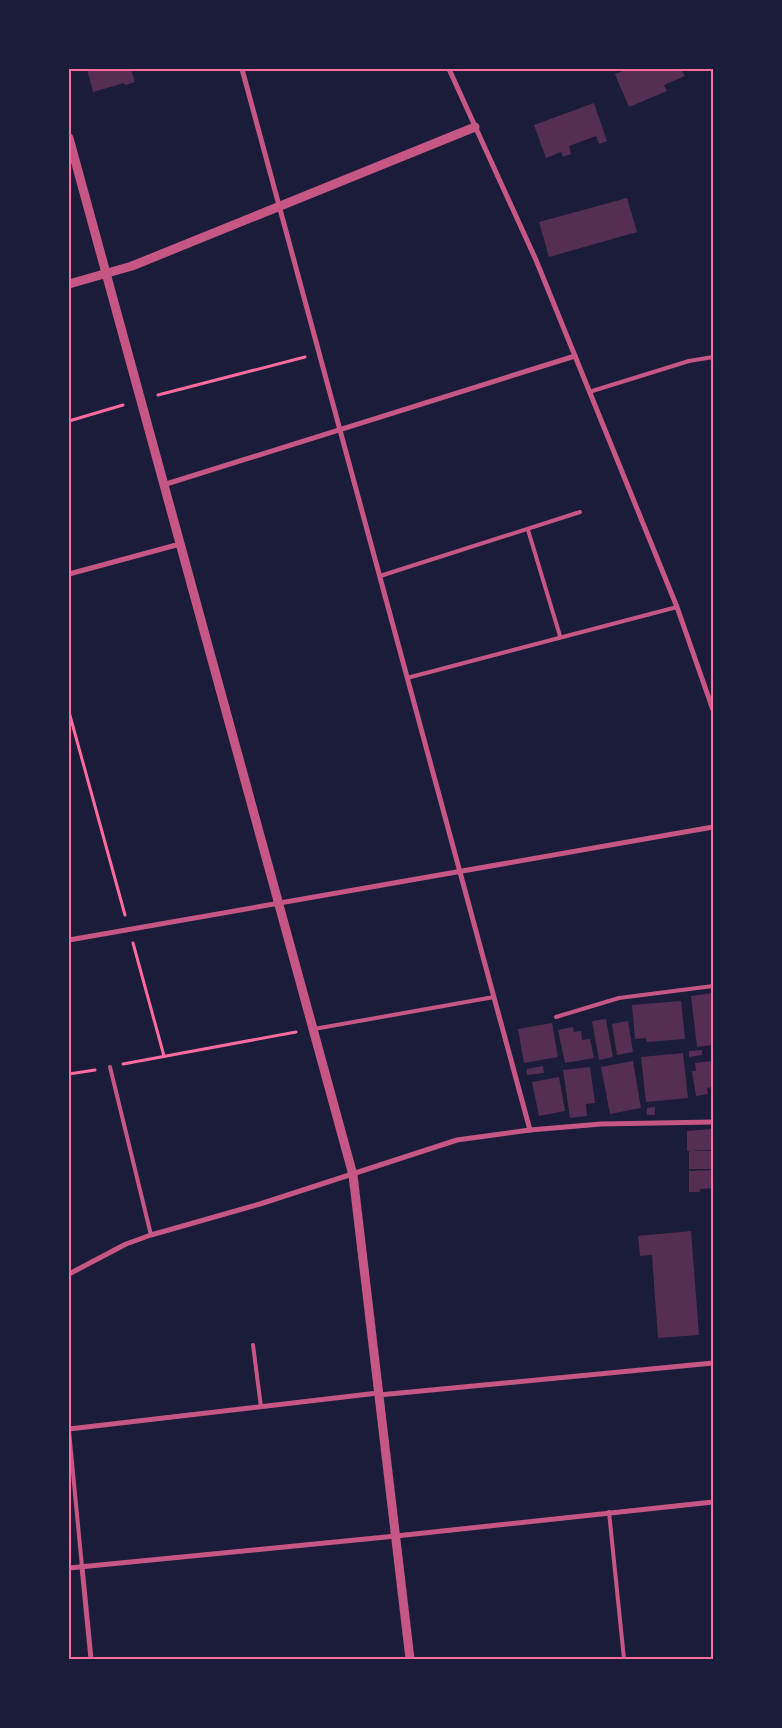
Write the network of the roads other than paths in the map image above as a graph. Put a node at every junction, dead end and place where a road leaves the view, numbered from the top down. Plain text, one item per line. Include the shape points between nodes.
1 (242, 69) edge
2 (449, 69) edge
3 (475, 126) junction
4 (69, 138) edge
5 (278, 206) junction
6 (106, 273) junction
7 (69, 284) edge
8 (575, 356) junction
9 (713, 357) edge
10 (589, 392) junction
11 (340, 430) junction
12 (163, 485) junction
13 (580, 512) dead end
14 (528, 530) junction
15 (180, 544) junction
16 (69, 574) edge
17 (380, 576) junction
18 (677, 607) junction
19 (560, 636) junction
20 (407, 678) junction
21 (713, 710) edge
22 (713, 827) edge
23 (461, 872) junction
24 (278, 902) junction
25 (69, 940) edge
26 (713, 986) edge
27 (494, 997) junction
28 (556, 1017) dead end
29 (312, 1029) junction
30 (110, 1067) road end
31 (713, 1122) edge
32 (530, 1130) junction
33 (353, 1175) junction
34 (151, 1235) junction
35 (69, 1274) edge
36 (253, 1345) dead end
37 (713, 1363) edge
38 (378, 1394) junction
39 (261, 1407) junction
40 (69, 1430) edge
41 (713, 1502) edge
42 (609, 1512) junction
43 (396, 1536) junction
44 (82, 1567) junction
45 (69, 1568) edge
46 (91, 1659) edge
47 (410, 1659) edge
48 (624, 1659) edge

1 - 5 street
2 - 3 street
3 - 5 street
3 - 8 street via 536,260
4 - 6 street
5 - 6 street via 132,266
5 - 11 street
6 - 7 street
6 - 12 street
8 - 10 street
8 - 11 street
9 - 10 lane via 689,361
10 - 18 street
11 - 12 street
11 - 17 street
12 - 15 street
13 - 14 lane
14 - 17 lane
14 - 19 lane
15 - 16 street
15 - 24 street
17 - 20 street
18 - 19 lane
18 - 21 street
19 - 20 lane
20 - 23 street
22 - 23 street
23 - 24 street
23 - 27 street
24 - 25 street
24 - 29 street
26 - 28 lane via 619,998
27 - 29 lane
27 - 32 street
29 - 33 street
30 - 34 lane
31 - 32 street via 601,1124
32 - 33 street via 457,1140
33 - 34 street
33 - 38 street
34 - 35 street via 126,1244
36 - 39 lane
37 - 38 street
38 - 39 street
38 - 43 street
39 - 40 street
40 - 44 lane
41 - 42 street
42 - 43 street
42 - 48 lane
43 - 44 street
43 - 47 street
44 - 45 street
44 - 46 street

